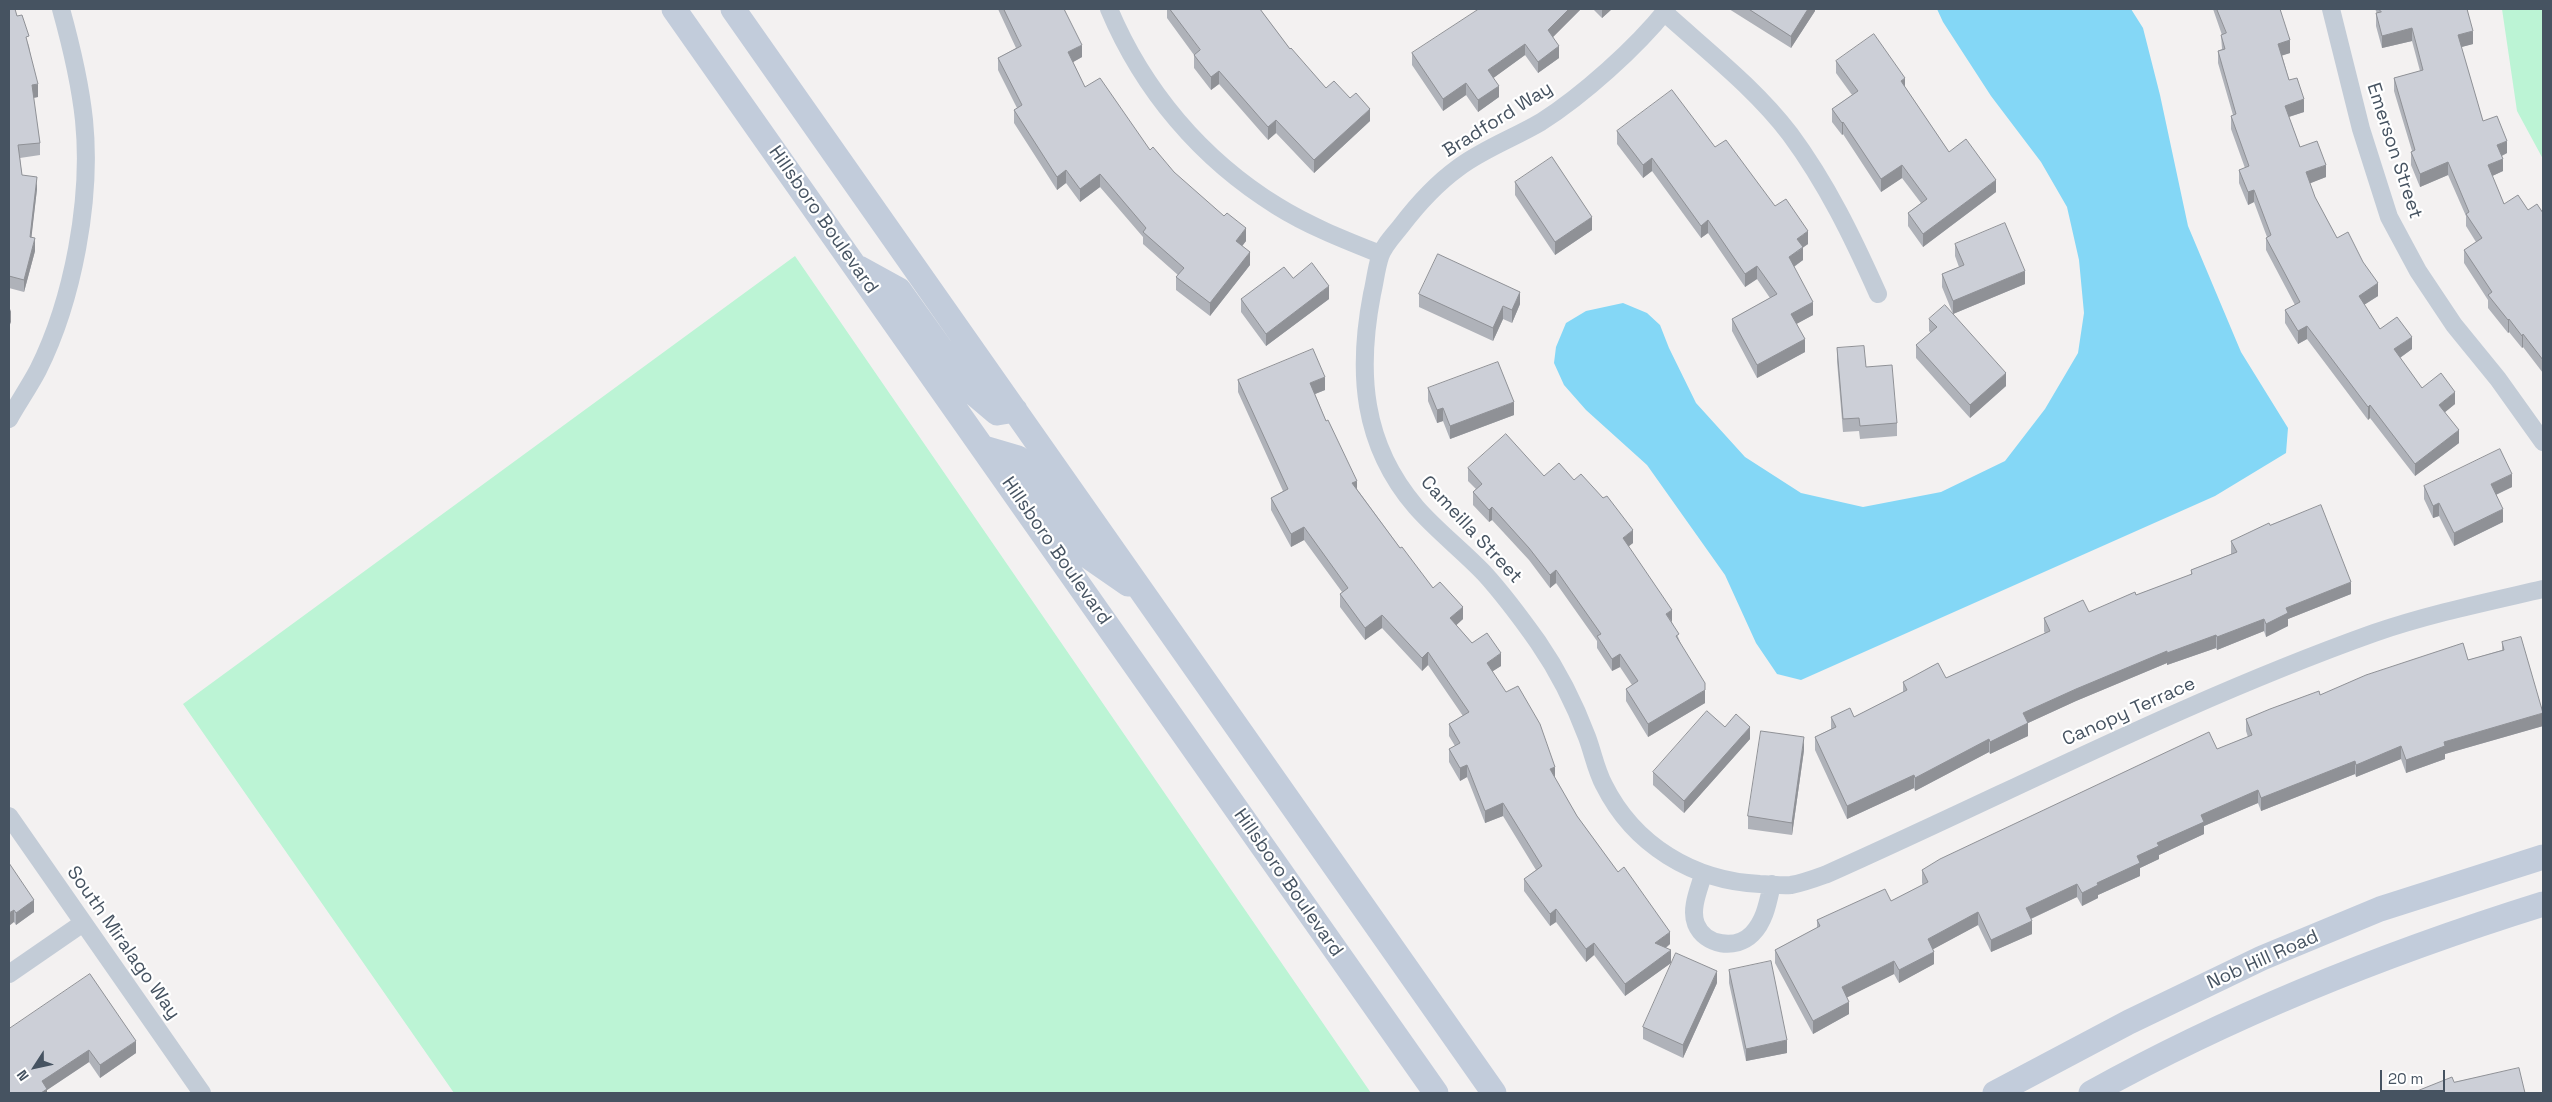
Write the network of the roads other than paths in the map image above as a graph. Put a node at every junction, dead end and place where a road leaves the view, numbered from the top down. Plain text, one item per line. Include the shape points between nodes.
1 (60, 9) edge
2 (674, 9) edge
3 (733, 9) edge
4 (1109, 9) edge
5 (2331, 9) edge
6 (1665, 11) edge
7 (1380, 254) junction
8 (854, 265) junction
9 (1878, 294) dead end
10 (1015, 410) junction
11 (9, 419) edge
12 (2543, 442) edge
13 (984, 448) junction
14 (2543, 589) edge
15 (1141, 592) junction
16 (9, 816) edge
17 (2543, 856) edge
18 (1703, 875) junction
19 (1739, 883) joint
20 (1772, 884) junction
21 (2543, 904) edge
22 (83, 923) junction
23 (9, 974) edge
24 (202, 1093) edge
25 (1436, 1093) edge
26 (1494, 1093) edge
27 (1995, 1093) edge
28 (2091, 1093) edge

1 - 11 street via 74,57 84,121 79,242 60,314 38,370
2 - 8 street, Hillsboro Boulevard
3 - 10 street
4 - 7 street via 1137,67 1167,110 1202,147 1240,181 1278,206 1334,236
5 - 12 street, Emerson Street via 2361,129 2389,217 2418,271 2454,325
6 - 7 street, Bradford Way via 1618,59 1542,122 1459,167 1427,196
6 - 9 street via 1757,97 1789,133 1847,225
7 - 18 street, Cameilla Street via 1364,354 1366,402 1391,472 1415,506 1514,607 1542,647 1568,694 1587,736 1602,782 1619,812 1640,836
8 - 10 street via 899,290 971,391 997,413
8 - 13 street, Hillsboro Boulevard
10 - 15 street
13 - 15 street via 1018,458 1089,557
13 - 25 street, Hillsboro Boulevard
14 - 20 street, Canopy Terrace via 2469,606 2367,636 2209,700 1828,874 1791,885
15 - 26 street
16 - 22 street, South Miralago Way
17 - 27 street, Nob Hill Road via 2380,909 2262,958 2129,1022
18 - 19 street, Cameilla Street
18 - 20 street via 1695,904 1696,924 1702,934 1714,942 1726,944 1743,941 1752,934 1765,914
19 - 20 street, Canopy Terrace
21 - 28 street via 2398,952 2278,1000 2160,1054
22 - 23 street
22 - 24 street, South Miralago Way

